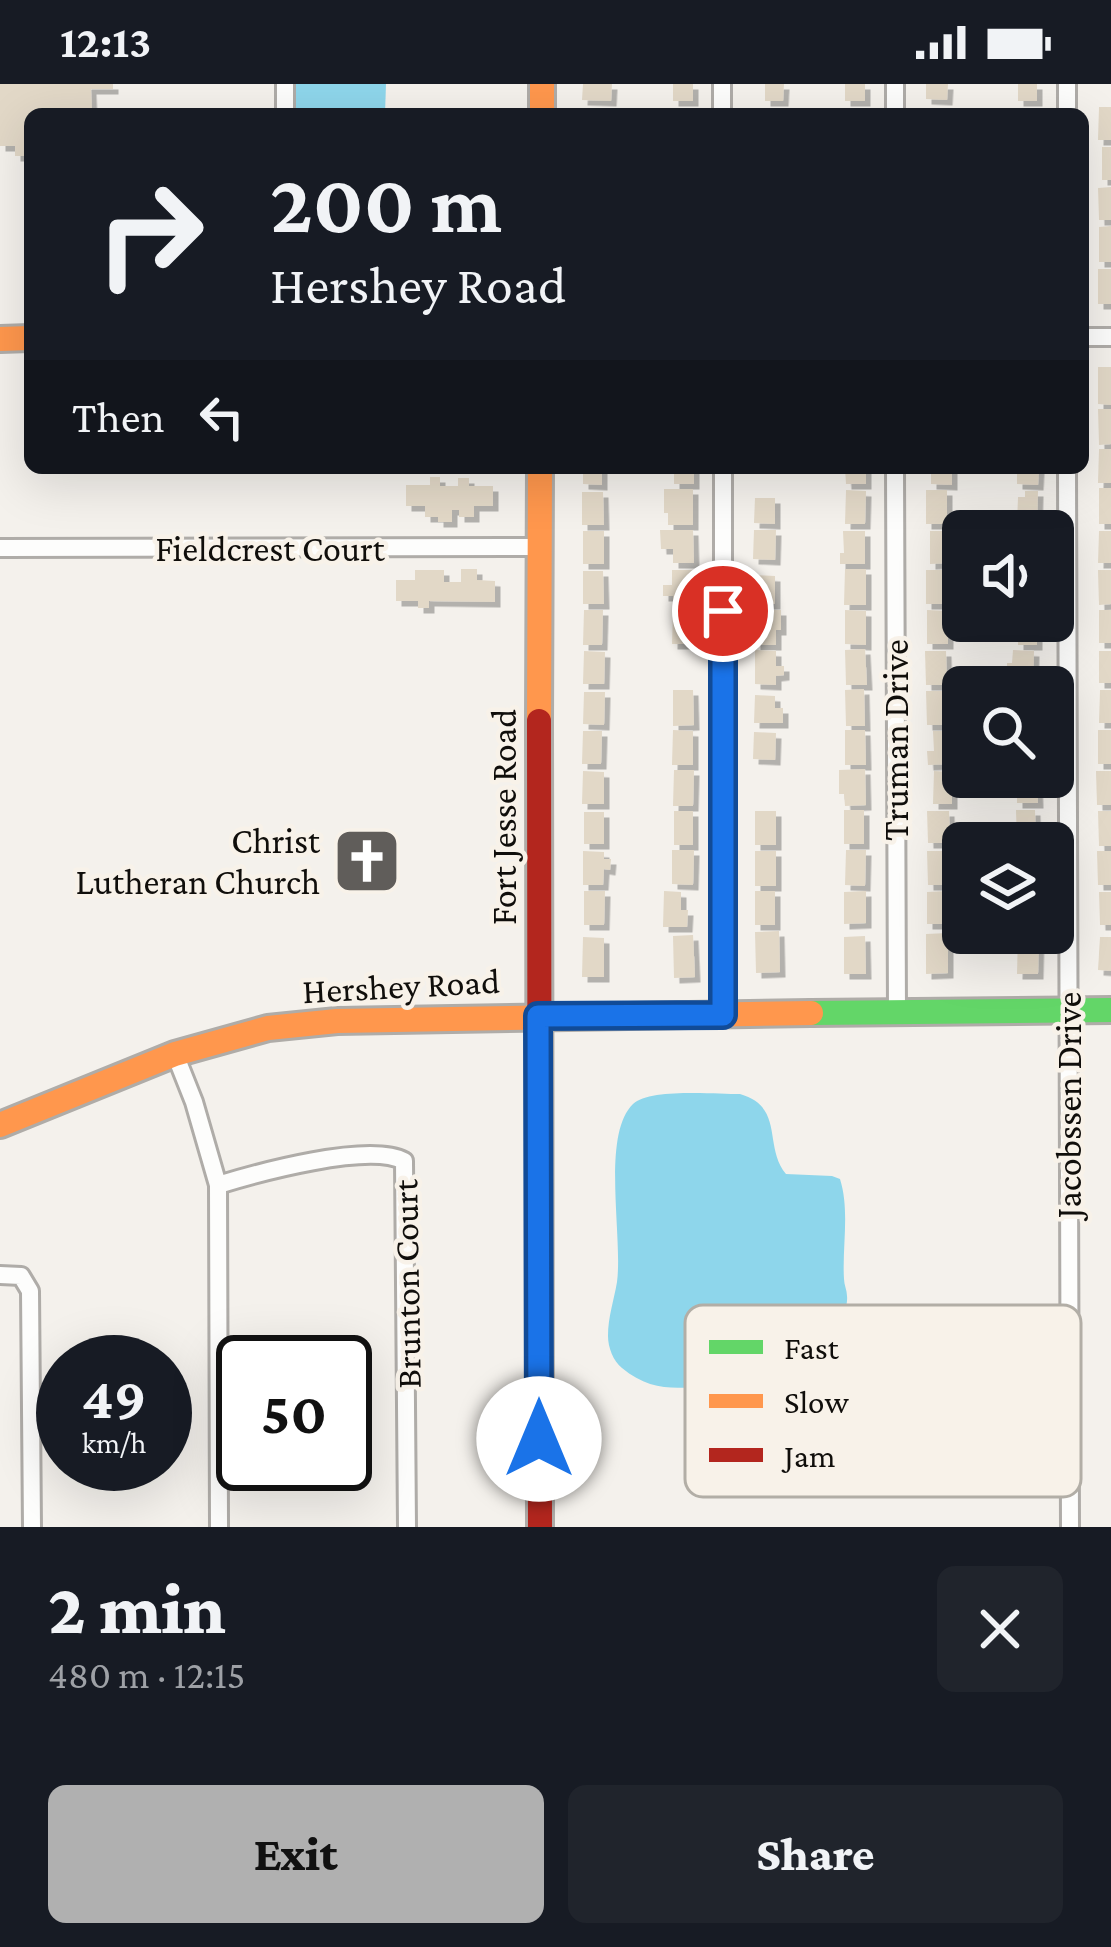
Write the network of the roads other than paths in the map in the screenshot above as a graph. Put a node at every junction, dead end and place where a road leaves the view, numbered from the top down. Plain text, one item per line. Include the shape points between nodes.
1 (540, 474) edge
2 (723, 474) edge
3 (895, 474) edge
4 (1067, 474) edge
5 (0, 548) edge
6 (540, 548) junction
7 (1111, 1010) edge
8 (1068, 1011) junction
9 (897, 1013) junction
10 (723, 1015) junction
11 (538, 1016) junction
12 (175, 1054) junction
13 (0, 1125) edge
14 (218, 1185) junction
15 (0, 1275) edge
16 (1069, 1305) edge
17 (1070, 1497) edge
18 (32, 1527) edge
19 (219, 1527) edge
20 (407, 1527) edge
21 (539, 1527) edge
22 (1070, 1527) edge

1 - 6 main road, Fort Jesse Road
2 - 10 street
3 - 9 street, Truman Drive
4 - 8 street, Jacobssen Drive
5 - 6 street, Fieldcrest Court
6 - 11 main road, Fort Jesse Road
7 - 8 main road, Hershey Road
8 - 9 main road, Hershey Road
8 - 16 street, Jacobssen Drive
9 - 10 main road, Hershey Road
10 - 11 main road, Hershey Road
11 - 12 main road, Hershey Road via 268,1028
11 - 21 main road, Fort Jesse Road
12 - 13 main road, Hershey Road
12 - 14 street
14 - 19 street
14 - 20 street, Brunton Court via 299,1163 404,1161
15 - 18 street via 21,1276 30,1291
17 - 22 street, Jacobssen Drive

